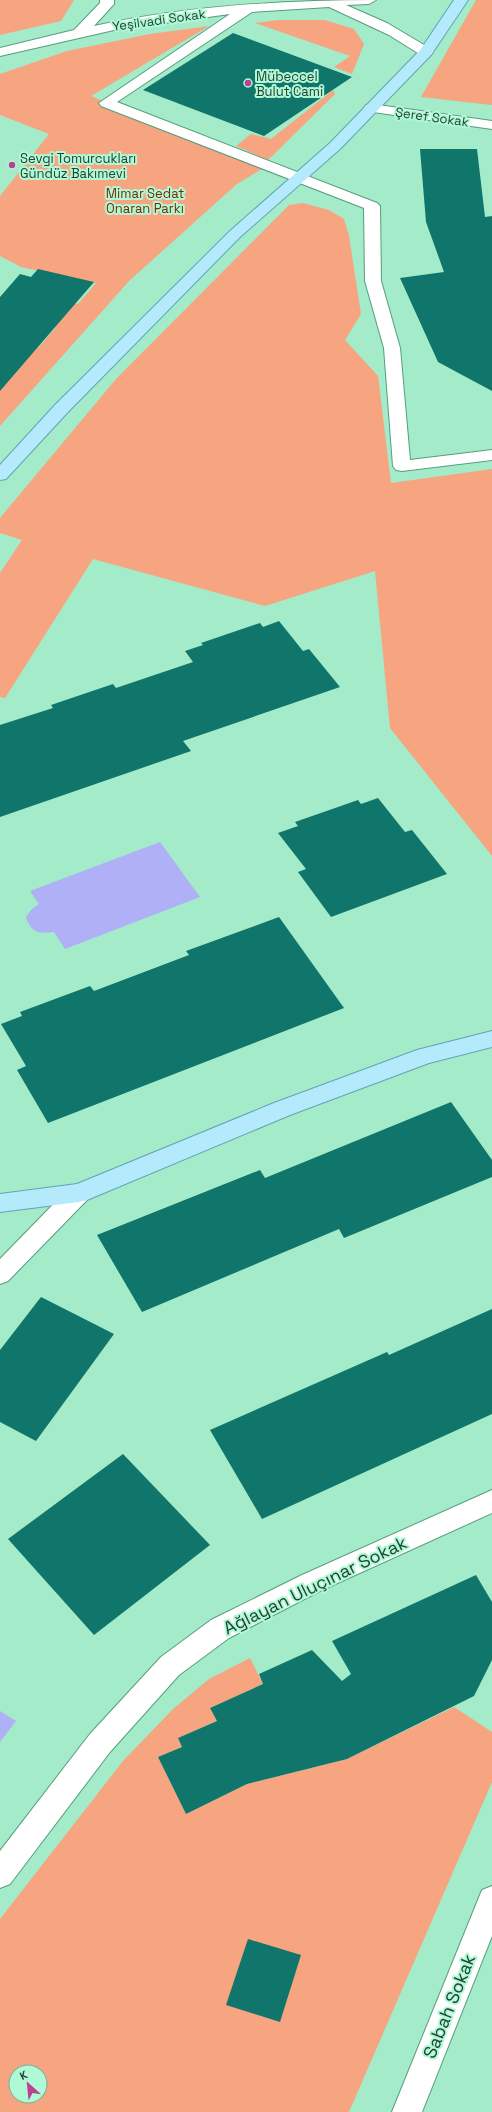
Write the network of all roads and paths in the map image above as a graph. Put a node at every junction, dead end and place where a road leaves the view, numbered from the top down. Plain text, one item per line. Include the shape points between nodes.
1 (369, 0) edge
2 (461, 0) edge
3 (109, 1) edge
4 (327, 3) junction
5 (247, 9) junction
6 (78, 34) junction
7 (0, 52) edge
8 (426, 52) junction
9 (371, 108) junction
10 (492, 125) edge
11 (299, 178) junction
12 (492, 455) edge
13 (0, 475) edge
14 (492, 1039) edge
15 (79, 1193) junction
16 (0, 1203) edge
17 (0, 1274) edge
18 (492, 1502) edge
19 (0, 1874) edge
20 (492, 1900) edge
21 (407, 2112) edge

1 - 4 street, Yeşilvadi Sokak
2 - 8 main road
3 - 6 street
4 - 5 street, Yeşilvadi Sokak
4 - 8 street via 384,25
5 - 6 street, Yeşilvadi Sokak via 166,17
5 - 11 street via 106,103
6 - 7 street, Yeşilvadi Sokak
8 - 9 main road
9 - 10 street, Şeref Sokak
9 - 11 main road via 335,146
11 - 12 street via 372,206 373,281 392,348 402,466
11 - 13 main road via 235,234 61,409
14 - 15 main road via 410,1061 282,1109
15 - 16 main road
15 - 17 street
18 - 19 street, Ağlayan Uluçınar Sokak via 311,1583 220,1629 170,1666 100,1743
20 - 21 street, Sabah Sokak

